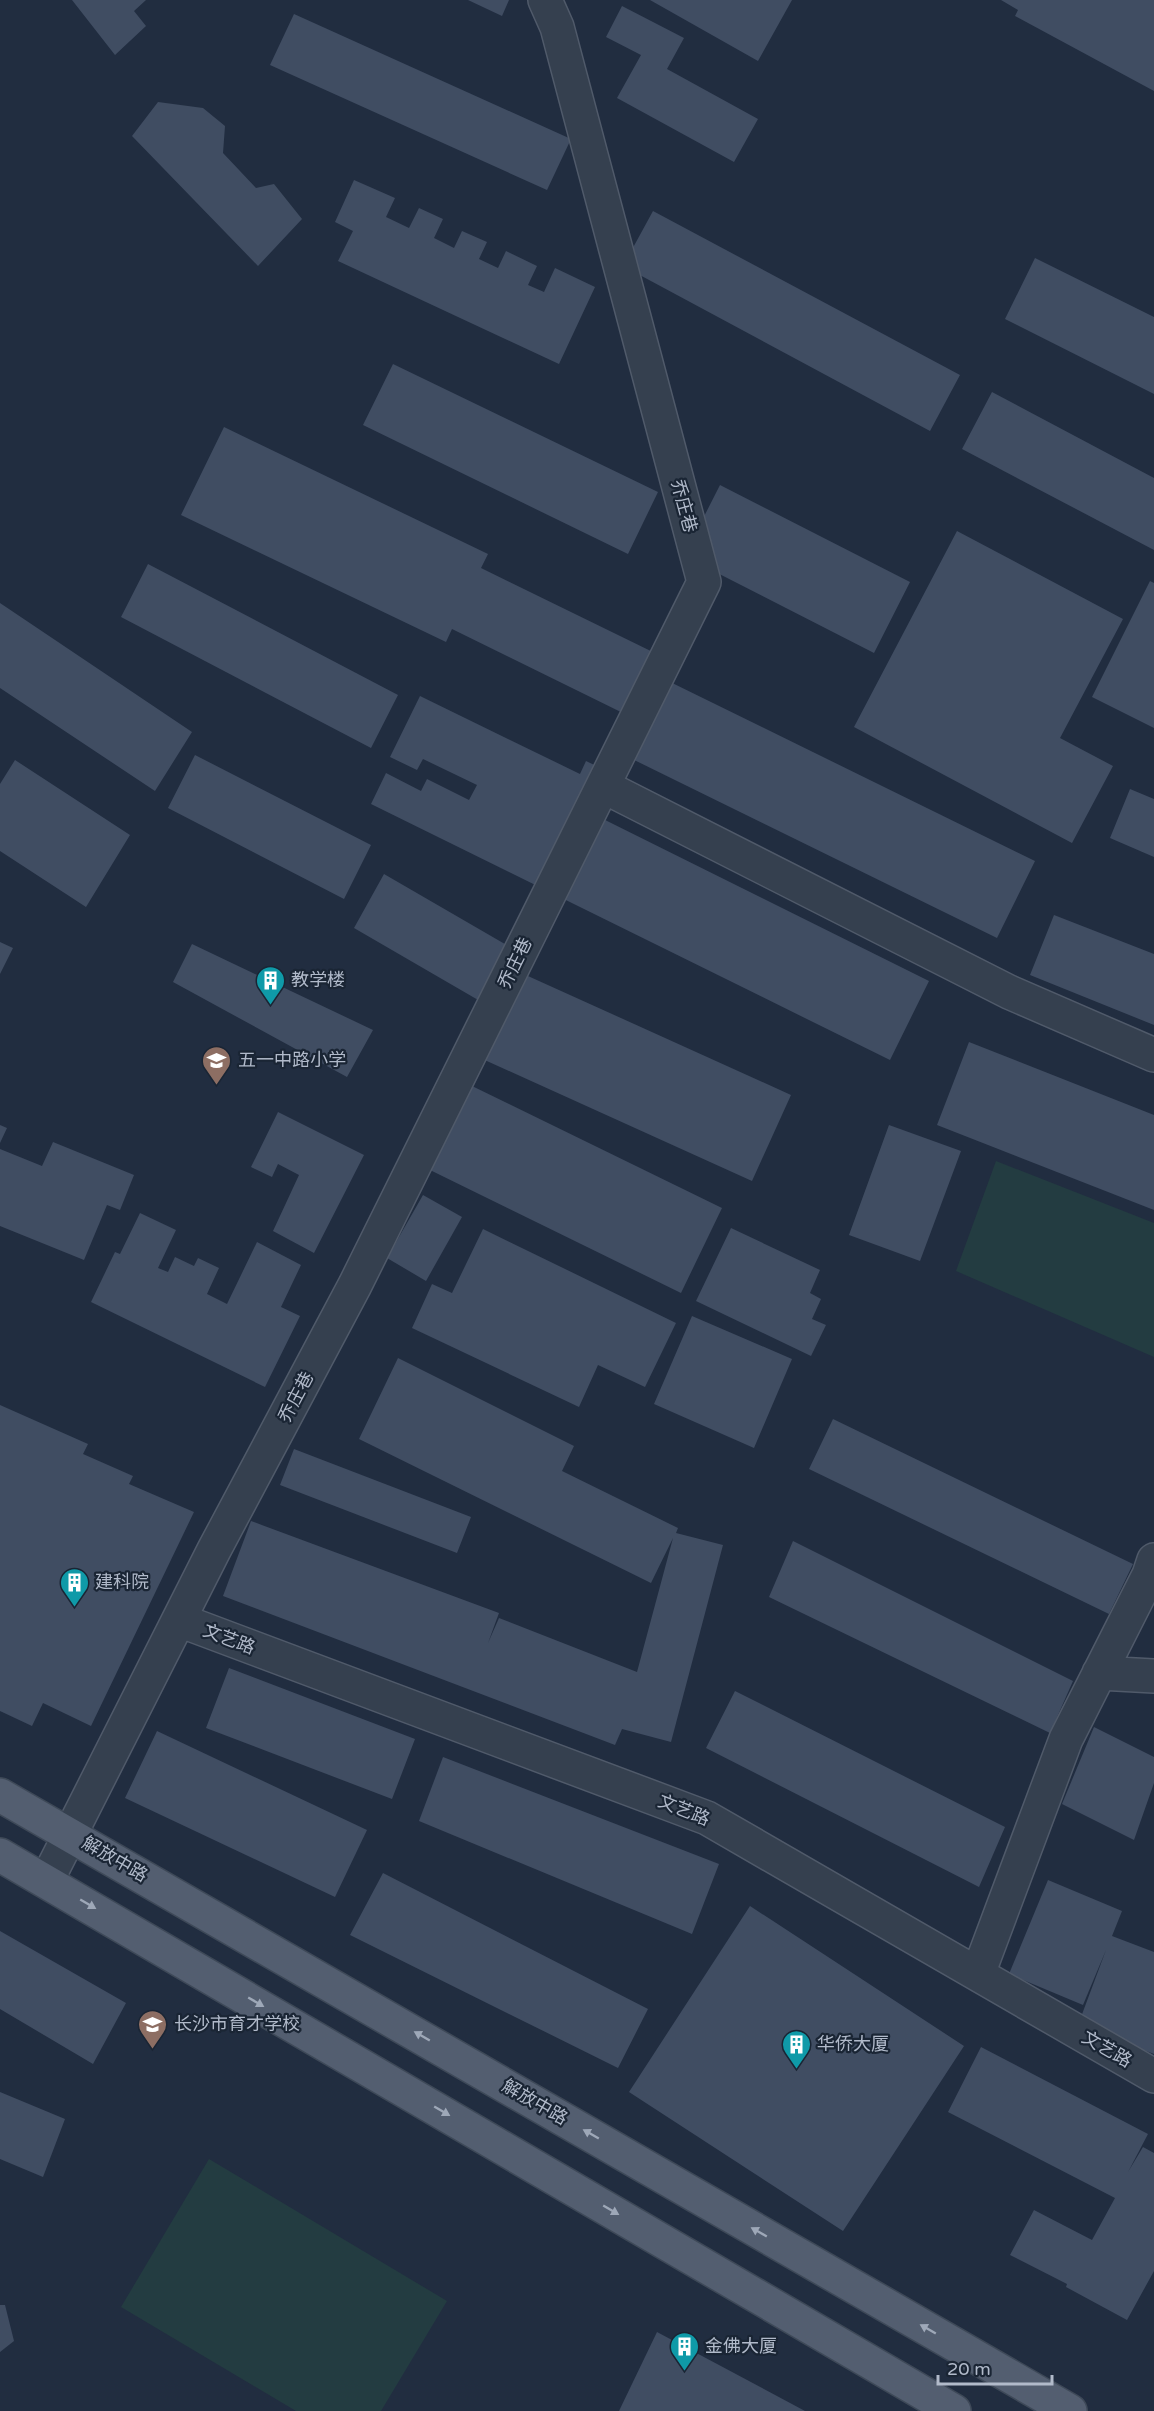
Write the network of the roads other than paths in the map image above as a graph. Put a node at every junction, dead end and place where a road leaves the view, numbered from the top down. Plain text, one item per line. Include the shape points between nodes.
1 (546, 0) edge
2 (603, 786) junction
3 (1154, 1055) edge
4 (1154, 1560) edge
5 (179, 1620) junction
6 (1099, 1673) junction
7 (1154, 1676) edge
8 (0, 1795) edge
9 (71, 1834) junction
10 (0, 1855) edge
11 (47, 1880) junction
12 (978, 1974) junction
13 (1154, 2076) edge
14 (954, 2411) edge
15 (1070, 2411) edge

1 - 2 street, 乔庄巷 via 557,27 704,582
2 - 3 street via 1009,992
2 - 5 street, 乔庄巷 via 355,1285
4 - 6 street
5 - 9 street, 乔庄巷
5 - 12 street, 文艺路 via 707,1818
6 - 7 street
6 - 12 street via 1066,1738
8 - 9 main road, 解放中路
9 - 11 street, 乔庄巷
15 -> 9 main road, 解放中路
10 - 11 main road
11 -> 14 main road
12 - 13 street, 文艺路

